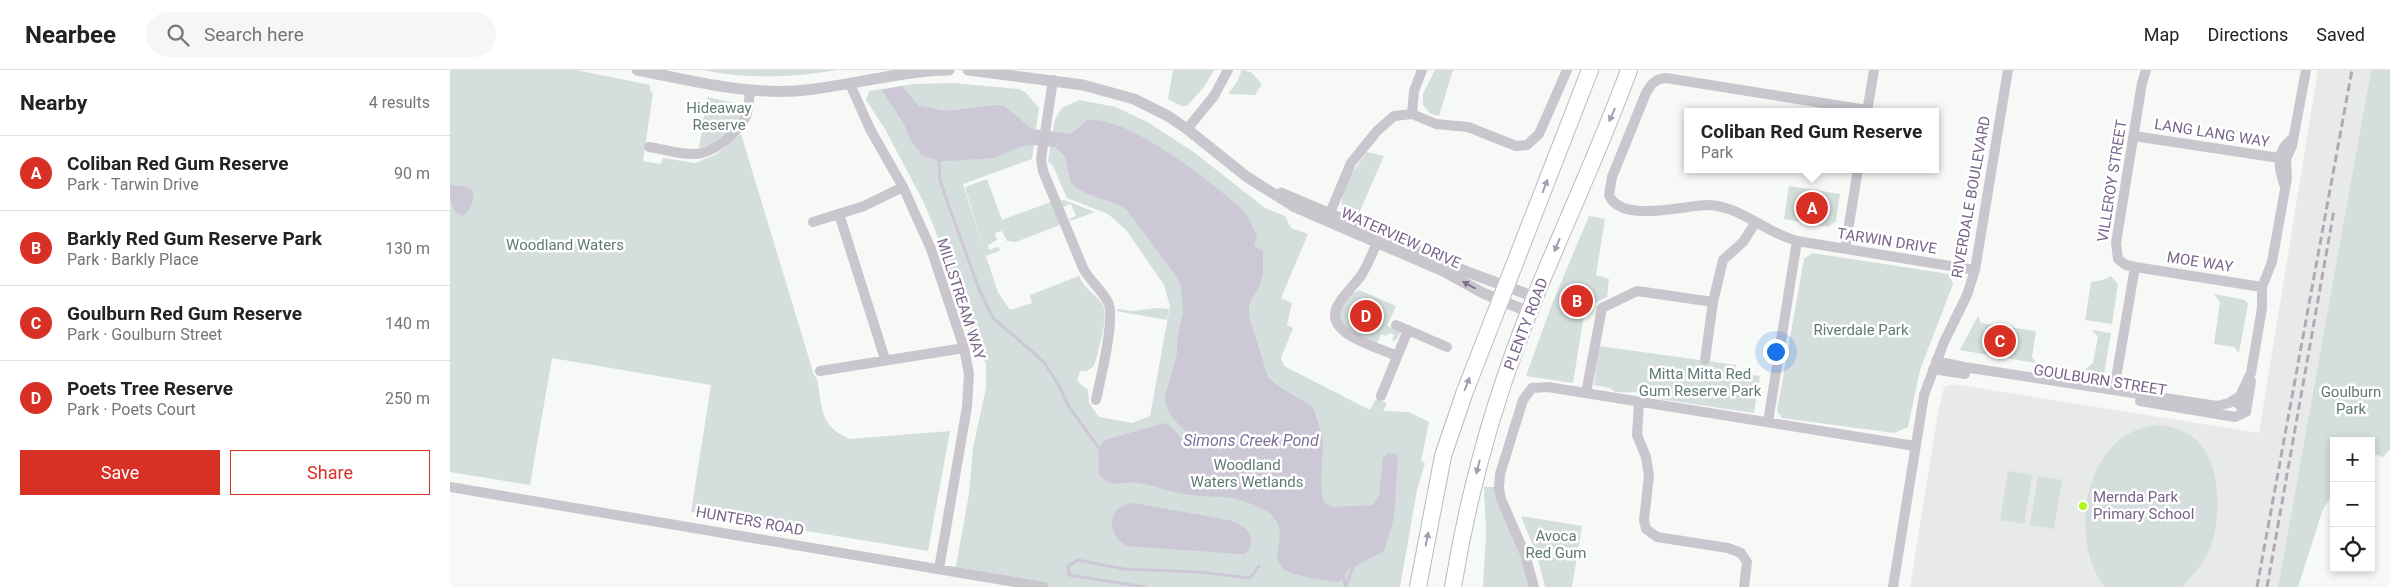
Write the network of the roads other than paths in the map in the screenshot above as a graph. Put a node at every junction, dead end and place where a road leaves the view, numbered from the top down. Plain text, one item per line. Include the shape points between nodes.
1 (637, 70) edge
2 (950, 70) edge
3 (968, 70) edge
4 (1228, 70) edge
5 (1422, 70) edge
6 (1567, 70) edge
7 (1590, 70) edge
8 (1629, 70) edge
9 (1874, 70) edge
10 (2008, 70) edge
11 (2139, 70) edge
12 (2146, 70) edge
13 (2306, 70) edge
14 (926, 71) edge
15 (1053, 80) junction
16 (2142, 83) junction
17 (850, 84) junction
18 (750, 90) junction
19 (1849, 108) edge
20 (1868, 108) edge
21 (1412, 114) junction
22 (1187, 129) junction
23 (2134, 136) junction
24 (649, 147) dead end
25 (2283, 159) junction
26 (1857, 173) edge
27 (903, 187) junction
28 (839, 214) junction
29 (1328, 217) junction
30 (813, 222) dead end
31 (1756, 222) junction
32 (1378, 239) junction
33 (1797, 241) junction
34 (1845, 249) junction
35 (2135, 267) junction
36 (1975, 270) junction
37 (2262, 287) junction
38 (1502, 292) junction
39 (1713, 302) junction
40 (1532, 304) junction
41 (1396, 325) dead end
42 (1408, 330) junction
43 (1447, 347) dead end
44 (964, 348) junction
45 (1397, 356) junction
46 (885, 359) junction
47 (1705, 360) dead end
48 (1934, 365) junction
49 (820, 371) dead end
50 (2251, 373) junction
51 (2114, 390) junction
52 (1586, 393) junction
53 (1381, 396) dead end
54 (1096, 400) dead end
55 (2235, 400) junction
56 (1639, 402) junction
57 (2246, 412) junction
58 (1768, 422) junction
59 (1915, 446) junction
60 (450, 487) edge
61 (939, 569) junction
62 (1044, 587) edge
63 (1418, 587) edge
64 (1453, 587) edge
65 (1534, 587) edge
66 (1744, 587) edge
67 (1893, 587) edge

1 - 18 street
2 - 14 street
3 - 15 street, WATERVIEW DRIVE
4 - 22 street via 1214,96
5 - 21 street via 1414,91
6 - 21 street via 1539,134 1527,146 1516,146 1468,127 1436,124
38 -> 7 highway
8 -> 40 highway, PLENTY ROAD
9 - 20 street
10 - 36 street, RIVERDALE BOULEVARD
11 - 16 street, VILLEROY STREET
12 - 16 street, VILLEROY STREET
13 - 25 street via 2292,139
14 - 17 street
15 - 22 street, WATERVIEW DRIVE via 1092,87 1134,100
15 - 54 street via 1041,159 1043,171 1083,268 1111,308
16 - 23 street, VILLEROY STREET
17 - 18 street via 795,91
17 - 27 street, MILLSTREAM WAY via 870,129
18 - 24 street via 747,115 718,145 697,154
19 - 31 street, TARWIN DRIVE via 1666,78 1654,82 1646,93 1612,177 1611,199 1623,207 1645,210 1715,206
21 - 29 street via 1401,114 1387,121 1357,154
22 - 29 street, WATERVIEW DRIVE via 1263,187 1295,207
23 - 25 street, LANG LANG WAY
23 - 35 street, VILLEROY STREET via 2116,249 2122,263
25 - 37 street via 2287,178 2272,262
26 - 34 street
27 - 28 street
27 - 44 street, MILLSTREAM WAY via 931,249
28 - 30 street
28 - 46 street
29 - 32 street, WATERVIEW DRIVE
31 - 33 street, TARWIN DRIVE via 1775,234
31 - 39 street via 1743,242 1723,260
32 - 38 street, WATERVIEW DRIVE via 1443,271
32 - 45 street via 1361,276 1339,302 1337,321 1348,334
33 - 34 street, TARWIN DRIVE
33 - 58 street
34 - 36 street, TARWIN DRIVE
35 - 37 street, MOE WAY
35 - 51 street
36 - 48 street, RIVERDALE BOULEVARD via 1961,311
37 - 50 street via 2262,308
38 - 40 street, WATERVIEW DRIVE
63 -> 38 highway via 1443,456
39 - 47 street
39 - 52 street via 1637,291 1605,305 1599,315
40 -> 64 highway, PLENTY ROAD via 1487,432 1469,502
41 - 42 street
42 - 43 street
42 - 45 street
44 - 46 street
44 - 61 street, MILLSTREAM WAY via 969,374 967,407
45 - 53 street
46 - 49 street
48 - 51 street, GOULBURN STREET
48 - 57 street, GOULBURN STREET via 2235,417
48 - 59 street, RIVERDALE BOULEVARD via 1922,403
50 - 55 street
50 - 57 street
51 - 55 street, GOULBURN STREET via 2217,406
52 - 56 street
52 - 65 street via 1548,387 1529,391 1523,400 1500,474 1501,499 1525,554
55 - 57 street
56 - 58 street
56 - 66 street via 1637,435 1649,476 1644,520 1646,529 1657,537 1728,548 1741,554 1747,562
58 - 59 street
59 - 67 street, RIVERDALE BOULEVARD
60 - 61 street, HUNTERS ROAD
61 - 62 street, HUNTERS ROAD

